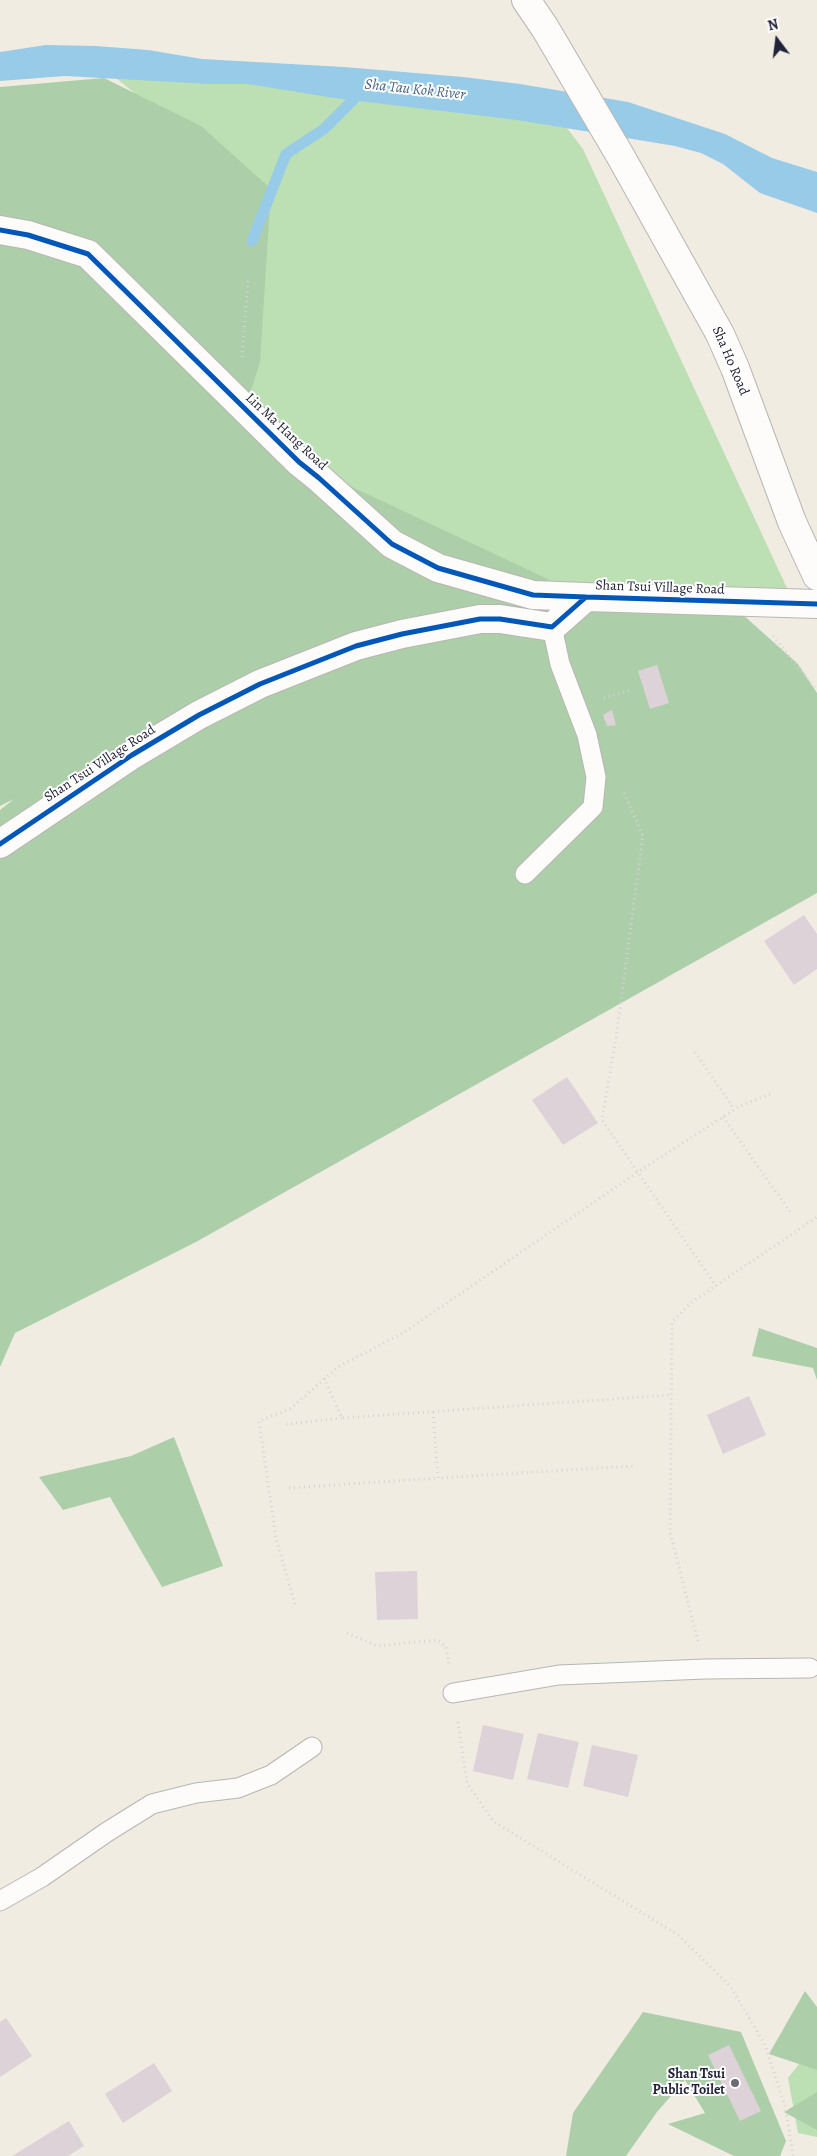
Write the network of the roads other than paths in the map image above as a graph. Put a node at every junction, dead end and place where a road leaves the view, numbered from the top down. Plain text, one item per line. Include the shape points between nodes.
1 (526, 0) edge
2 (0, 230) edge
3 (817, 576) edge
4 (586, 597) junction
5 (817, 604) edge
6 (552, 627) junction
7 (0, 844) edge
8 (525, 874) dead end
9 (810, 1668) dead end
10 (453, 1693) road end
11 (312, 1747) dead end
12 (0, 1901) edge

1 - 3 street, Sha Ho Road via 720,334 792,522
2 - 4 street, Lin Ma Hang Road via 28,235 88,254 298,462 392,544 438,568 533,595
4 - 5 street, Shan Tsui Village Road
4 - 6 street, Shan Tsui Village Road
6 - 7 street, Shan Tsui Village Road via 500,619 460,622 356,646 295,669 166,734
6 - 8 lane via 560,664 587,735 596,777 593,807
9 - 10 lane via 705,1668 559,1674
11 - 12 lane via 271,1775 238,1788 196,1793 152,1804

